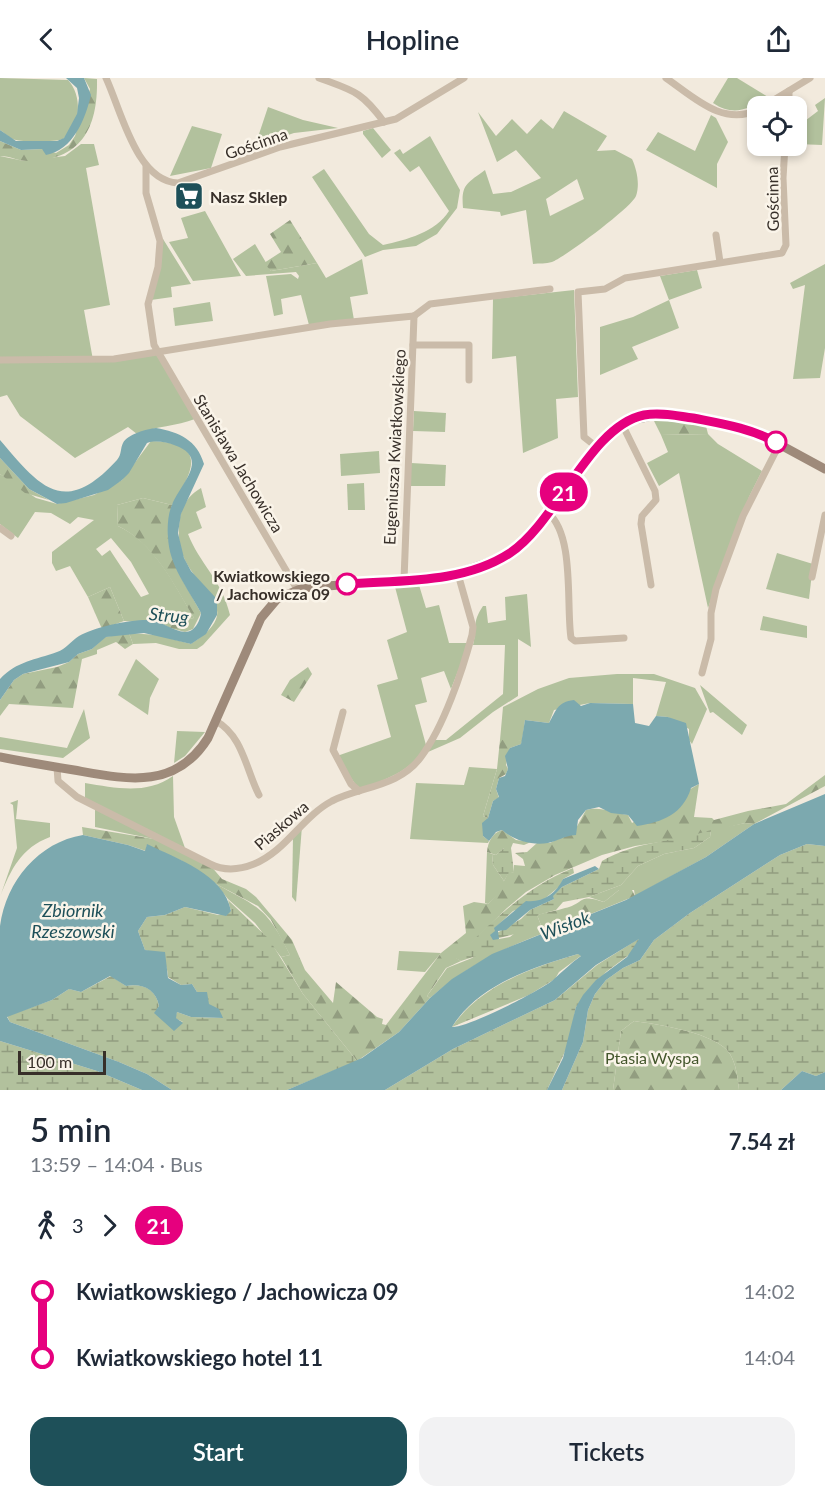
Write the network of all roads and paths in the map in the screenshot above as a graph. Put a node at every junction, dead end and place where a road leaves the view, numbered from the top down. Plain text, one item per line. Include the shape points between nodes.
1 (106, 78) edge
2 (320, 78) edge
3 (464, 78) edge
4 (666, 78) edge
5 (810, 78) edge
6 (789, 91) junction
7 (781, 96) edge
8 (789, 96) edge
9 (747, 114) edge
10 (384, 122) junction
11 (784, 156) edge
12 (146, 166) junction
13 (716, 235) dead end
14 (720, 262) junction
15 (550, 289) dead end
16 (414, 316) junction
17 (413, 345) junction
18 (157, 352) junction
19 (0, 360) edge
20 (469, 380) dead end
21 (622, 424) junction
22 (779, 445) junction
23 (598, 448) junction
24 (825, 469) edge
25 (548, 513) junction
26 (825, 515) edge
27 (0, 528) edge
28 (11, 536) dead end
29 (458, 574) junction
30 (812, 577) dead end
31 (404, 580) junction
32 (651, 585) dead end
33 (297, 589) junction
34 (624, 638) dead end
35 (702, 673) dead end
36 (343, 712) dead end
37 (216, 721) junction
38 (0, 758) edge
39 (57, 767) junction
40 (359, 791) junction
41 (259, 795) dead end

1 - 12 street
2 - 10 street via 363,96
3 - 10 street, Gościnna via 404,116
4 - 9 street via 725,116
5 - 6 street
6 - 7 street
6 - 8 street
10 - 12 street, Gościnna via 280,147 178,183 158,177
11 - 14 street, Gościnna via 784,251
12 - 18 street, Stanisława Jachowicza via 146,193 160,241 148,304
13 - 14 street
14 - 23 street via 625,279 605,289 578,292 584,437
15 - 16 street via 430,304
16 - 17 street, Eugeniusza Kwiatkowskiego
16 - 18 street via 330,324
17 - 20 street via 470,345
17 - 31 street, Eugeniusza Kwiatkowskiego
18 - 19 street via 114,359
18 - 33 street, Stanisława Jachowicza
21 - 22 street via 645,415 670,414 740,427
21 - 23 street
21 - 32 street via 655,491 656,500 642,516 641,524
22 - 24 street
22 - 35 street via 743,516 716,589 711,639
23 - 25 street
25 - 29 street via 508,554
25 - 34 street via 562,540 571,638
26 - 30 street
27 - 28 street
29 - 31 street
29 - 40 street, Piaskowa via 472,635 436,729 412,767 382,786
31 - 33 street
33 - 37 street via 277,599 261,618
36 - 40 street via 333,750 351,784
37 - 39 street via 198,752 183,765 157,776 129,779
37 - 41 street via 235,737
38 - 39 street
39 - 40 street, Piaskowa via 58,781 76,797 220,868 240,868 268,857 330,802

